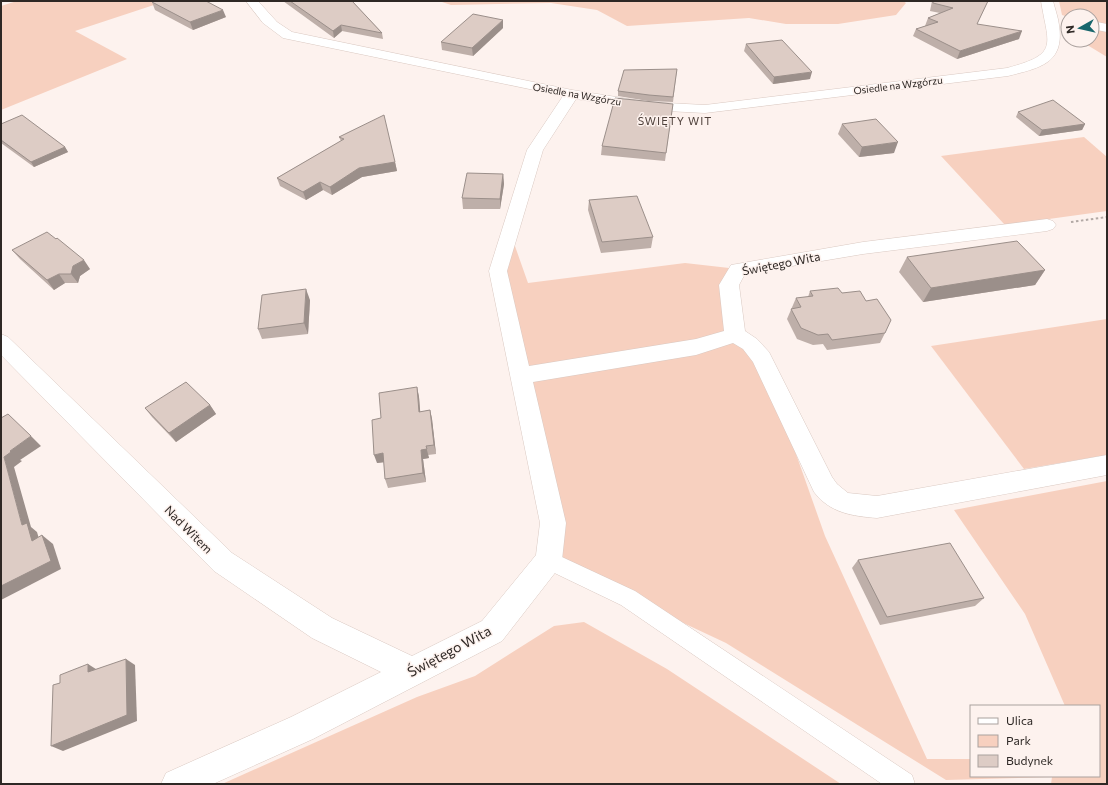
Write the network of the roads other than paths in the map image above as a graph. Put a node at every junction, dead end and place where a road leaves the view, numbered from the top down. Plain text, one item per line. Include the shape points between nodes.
1 (252, 1) edge
2 (1047, 1) edge
3 (572, 94) junction
4 (1047, 225) road end
5 (735, 335) junction
6 (1, 342) edge
7 (521, 376) junction
8 (1107, 465) edge
9 (550, 560) junction
10 (411, 671) junction
11 (177, 784) edge
12 (904, 784) edge

1 - 3 street, Osiedle na Wzgórzu via 266,20 288,34
2 - 3 street, Osiedle na Wzgórzu via 1056,18 1053,50 1040,62 1008,72 705,109 648,106
3 - 7 street via 535,150 498,271
4 - 5 street, Świętego Wita via 863,248 738,269 729,284
5 - 7 street via 696,347
5 - 8 street via 750,344 762,358 817,474 827,491 840,502 854,506 877,507
6 - 10 street, Nad Witem via 223,562 322,628
7 - 9 street via 553,523
9 - 10 street, Świętego Wita via 492,631
9 - 12 lane via 628,598
10 - 11 street, Świętego Wita via 302,728

